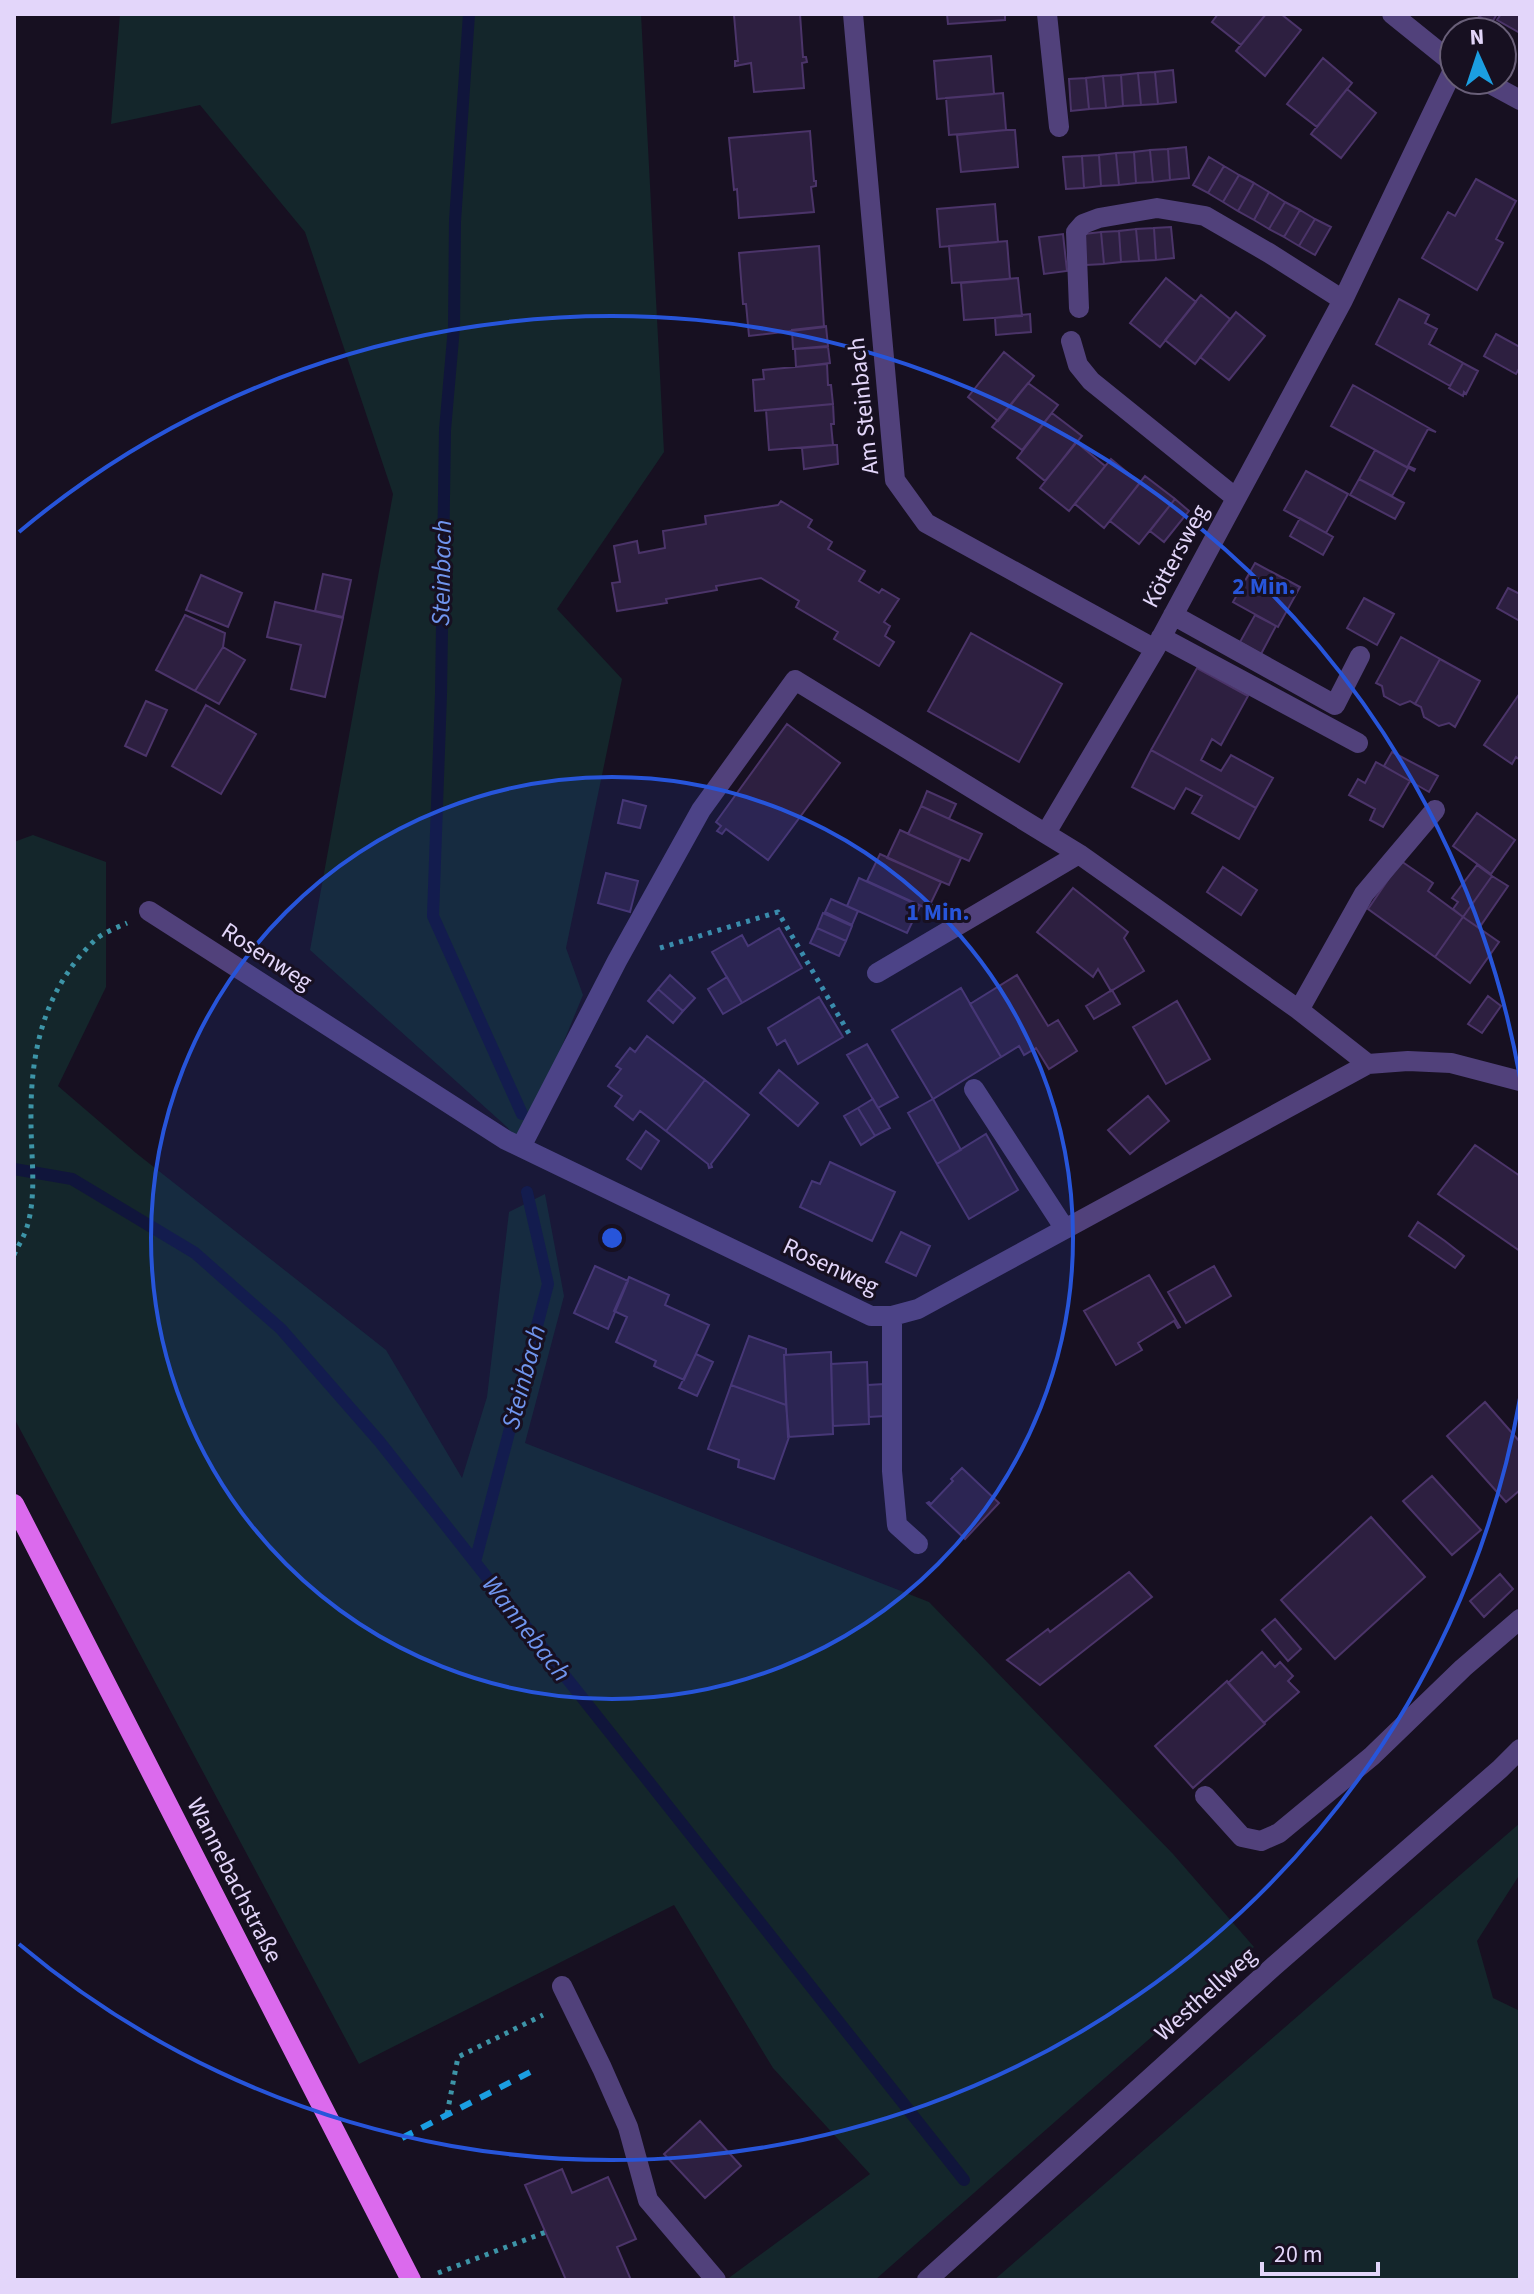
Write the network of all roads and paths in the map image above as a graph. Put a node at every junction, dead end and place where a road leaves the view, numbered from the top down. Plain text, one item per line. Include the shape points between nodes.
1 (853, 14) edge
2 (1047, 14) edge
3 (1392, 14) edge
4 (1438, 53) edge
5 (1440, 96) edge
6 (1059, 127) dead end
7 (1343, 300) junction
8 (1079, 308) dead end
9 (1071, 341) dead end
10 (1236, 498) junction
11 (1173, 615) junction
12 (1158, 643) junction
13 (1360, 656) dead end
14 (1358, 743) dead end
15 (1435, 810) dead end
16 (1046, 833) junction
17 (1079, 854) junction
18 (149, 911) joint
19 (617, 961) junction
20 (877, 973) dead end
21 (1299, 1010) junction
22 (851, 1037) dead end
23 (1368, 1064) junction
24 (1520, 1081) edge
25 (974, 1089) dead end
26 (521, 1147) junction
27 (1065, 1229) junction
28 (14, 1255) edge
29 (892, 1316) junction
30 (14, 1504) edge
31 (918, 1544) dead end
32 (1520, 1619) edge
33 (1520, 1749) edge
34 (1205, 1796) dead end
35 (565, 1994) joint
36 (447, 2114) dead end
37 (546, 2232) dead end
38 (422, 2278) edge
39 (716, 2280) edge
40 (927, 2280) edge

1 - 12 street, Am Steinbach via 895,480 926,523
2 - 6 street
3 - 4 street
5 - 7 street, Köttersweg
7 - 8 street via 1205,216 1157,208 1099,218 1076,232
7 - 10 street, Köttersweg
9 - 10 street via 1078,365 1091,381
10 - 11 street, Köttersweg
11 - 12 street, Köttersweg
11 - 13 street via 1335,705
12 - 14 street, Am Steinbach
12 - 16 street, Köttersweg
15 - 21 street via 1364,894
16 - 17 street
16 - 19 street via 795,680 701,810
17 - 20 street
17 - 21 street
18 - 26 street, Rosenweg
18 - 28 path via 96,939 63,980 42,1022 33,1066 33,1197 27,1229
19 - 22 path via 778,912
19 - 26 street
21 - 23 street
23 - 24 street, Rosenweg via 1451,1063
23 - 27 street, Rosenweg
25 - 27 street
26 - 29 street, Rosenweg via 871,1316
27 - 29 street, Rosenweg via 918,1309
29 - 31 street via 897,1525
30 - 38 main road, Wannebachstraße
32 - 34 street via 1372,1756 1279,1833 1261,1841 1242,1837
33 - 40 street, Westhellweg
35 - 36 path via 458,2057
35 - 39 street via 628,2127 648,2200
37 - 38 path

